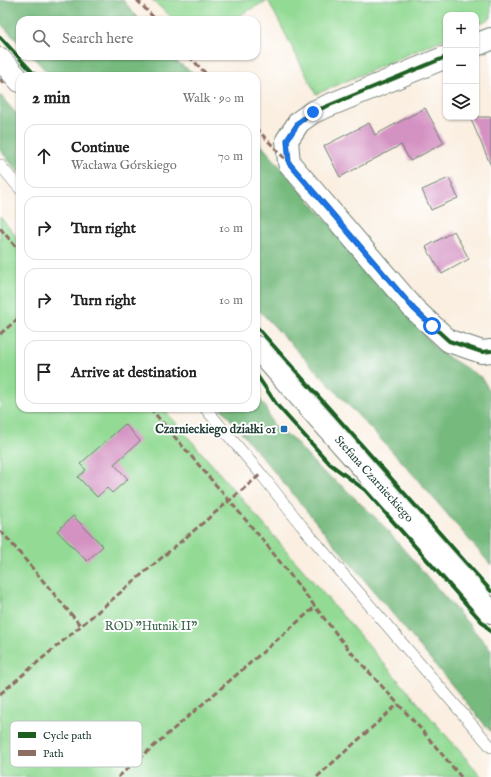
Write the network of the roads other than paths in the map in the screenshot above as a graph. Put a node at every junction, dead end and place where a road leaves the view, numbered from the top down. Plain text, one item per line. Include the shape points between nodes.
1 (491, 39) edge
2 (479, 44) edge
3 (443, 58) edge
4 (0, 59) edge
5 (16, 77) edge
6 (0, 165) edge
7 (16, 184) edge
8 (260, 352) edge
9 (491, 352) edge
10 (208, 412) edge
11 (491, 612) edge
12 (491, 747) edge

1 - 2 street
3 - 9 street via 313,112 299,122 287,140 289,163 414,309 449,341 482,352
4 - 5 street
6 - 7 lane
8 - 11 street, Stefana Czarnieckiego
10 - 12 lane via 301,525

